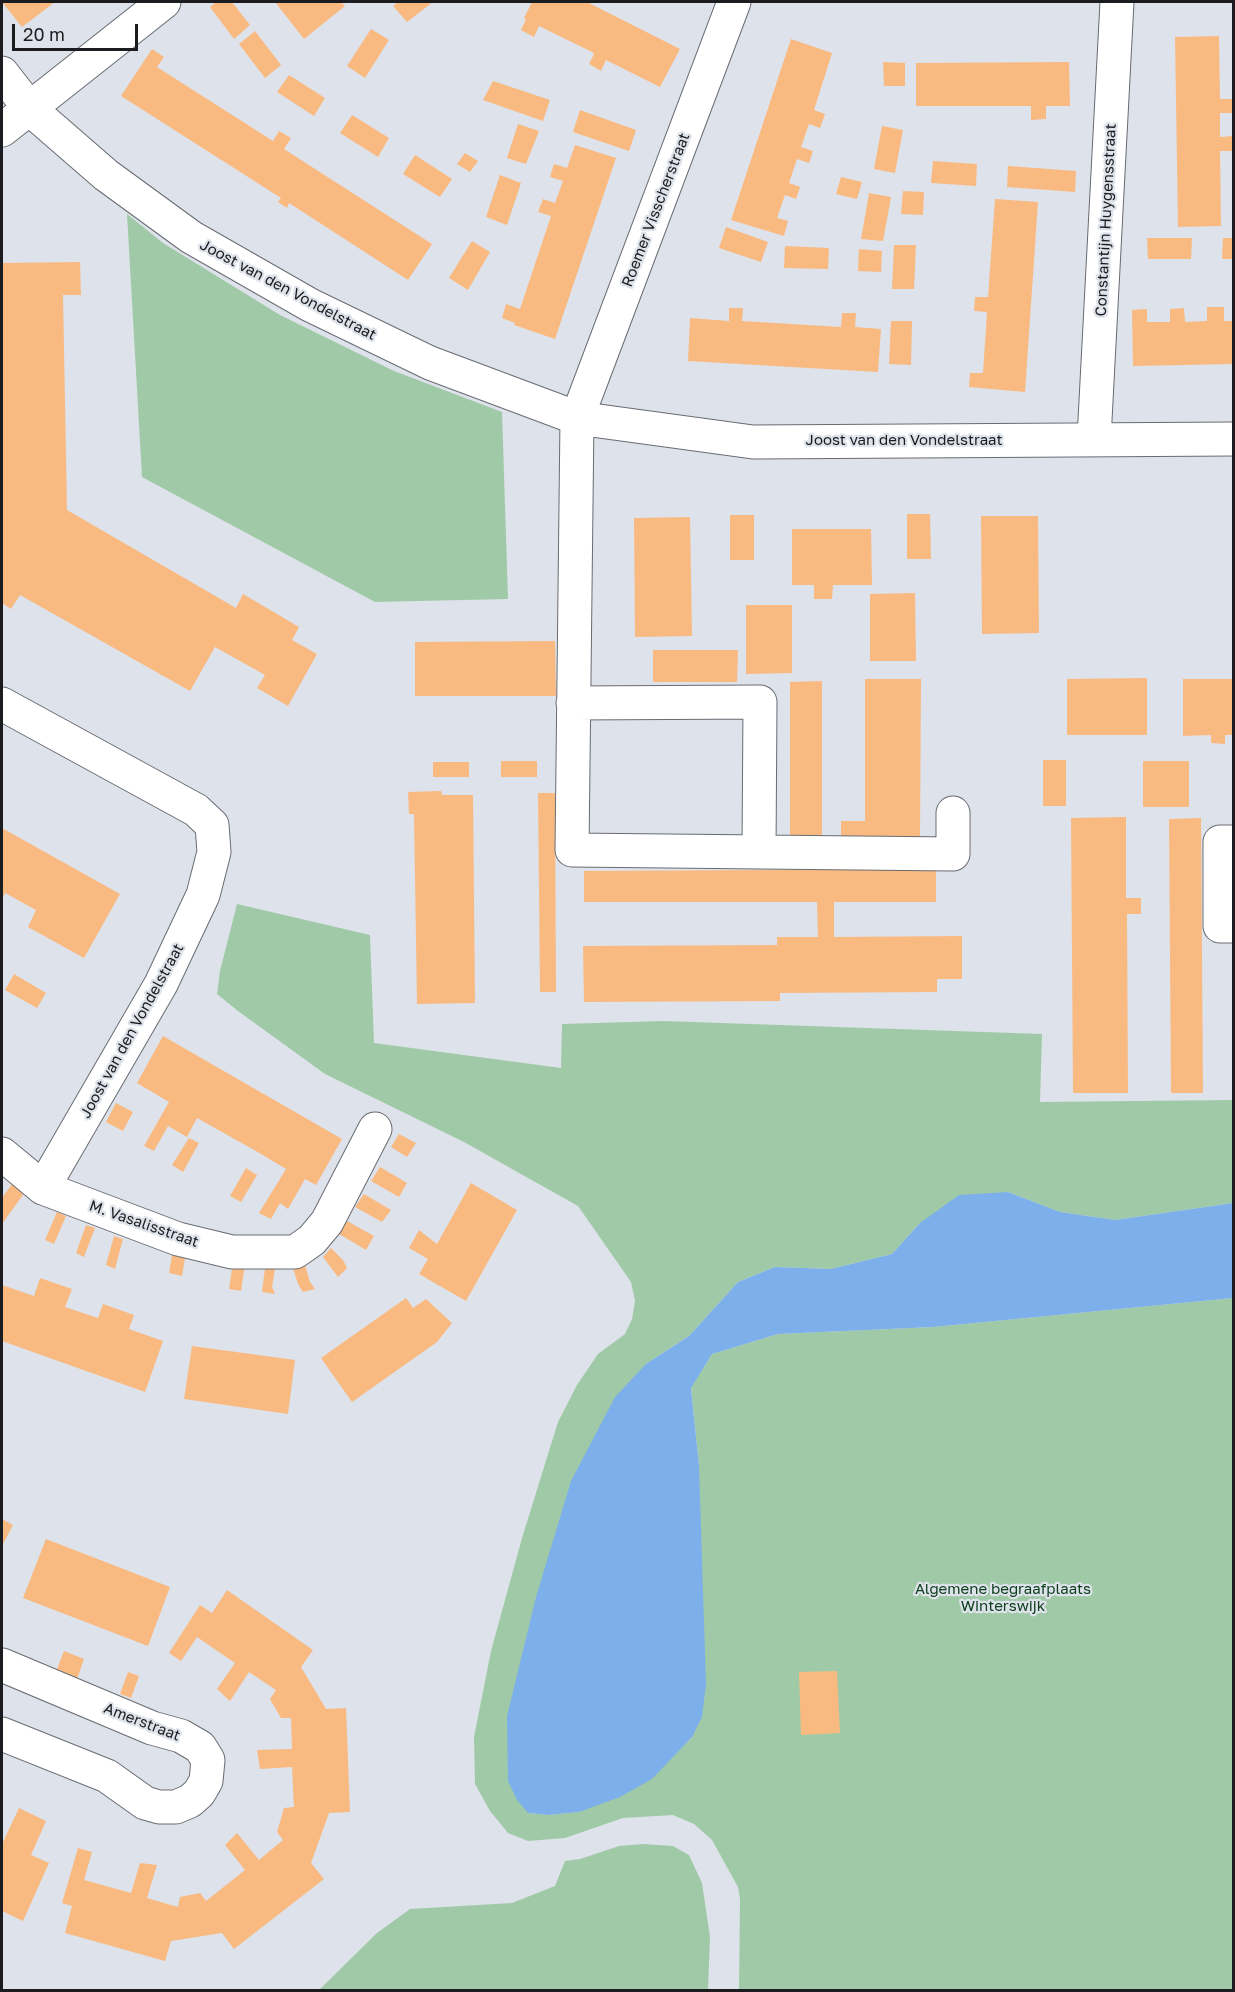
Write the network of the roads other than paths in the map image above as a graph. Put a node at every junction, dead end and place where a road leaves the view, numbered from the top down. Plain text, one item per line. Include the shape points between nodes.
1 (164, 2) edge
2 (734, 2) edge
3 (1117, 2) edge
4 (2, 73) edge
5 (30, 109) junction
6 (2, 130) edge
7 (577, 418) junction
8 (1094, 439) junction
9 (1233, 439) edge
10 (573, 703) junction
11 (2, 704) edge
12 (953, 813) dead end
13 (1233, 842) edge
14 (759, 852) junction
15 (1233, 926) edge
16 (375, 1129) dead end
17 (2, 1154) edge
18 (43, 1188) junction
19 (2, 1665) edge
20 (2, 1734) edge

1 - 5 street
2 - 7 street, Roemer Visscherstraat
3 - 8 street, Constantijn Huygensstraat
4 - 5 street, Joost van den Vondelstraat
5 - 6 street
5 - 7 street, Joost van den Vondelstraat via 106,175 190,237 300,300 430,363
7 - 8 street, Joost van den Vondelstraat via 753,441
7 - 10 street
8 - 9 street, Joost van den Vondelstraat
10 - 14 street via 572,850
10 - 14 street via 760,702
11 - 18 street, Joost van den Vondelstraat via 196,810 212,825 214,852 203,895 161,984
12 - 14 street via 953,854
13 - 15 street via 1220,842 1220,926
16 - 18 street, M. Vasalisstraat via 327,1222 295,1252 232,1252 178,1239
17 - 18 street, M. Vasalisstraat
19 - 20 street, Amerstraat via 152,1728 181,1736 200,1747 208,1760 206,1781 190,1800 176,1807 159,1807 145,1803 107,1776

